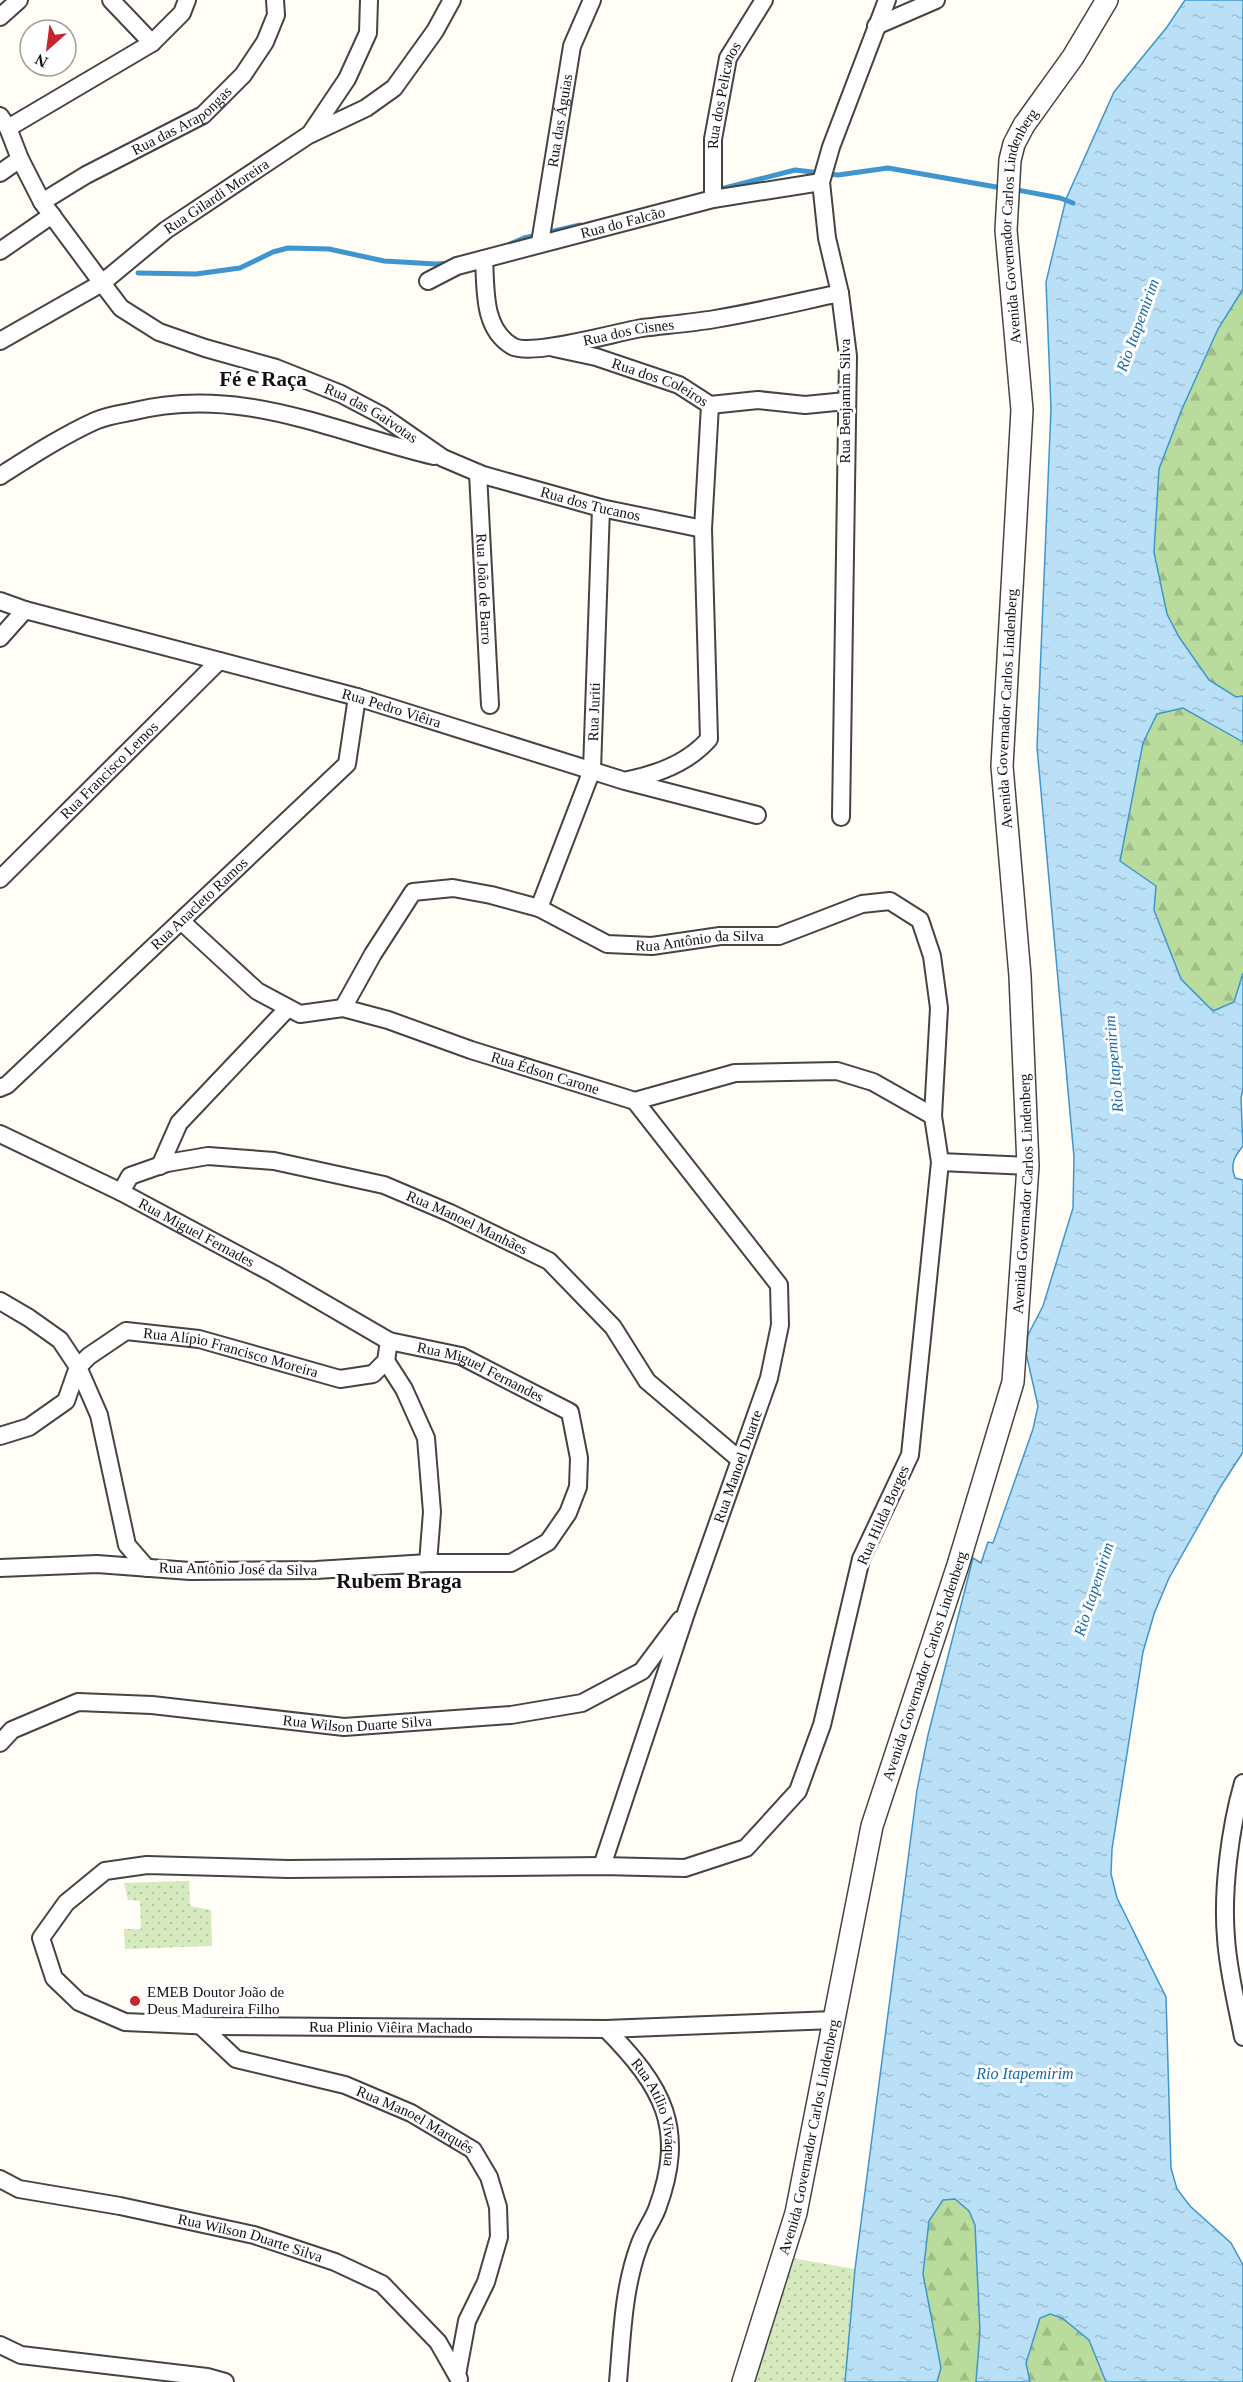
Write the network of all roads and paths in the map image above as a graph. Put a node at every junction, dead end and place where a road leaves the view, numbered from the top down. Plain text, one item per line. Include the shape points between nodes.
1 (19, 0) edge
2 (111, 0) edge
3 (187, 0) edge
4 (274, 0) edge
5 (369, 0) edge
6 (452, 0) edge
7 (592, 0) edge
8 (764, 0) edge
9 (887, 0) edge
10 (936, 0) edge
11 (1107, 0) edge
12 (0, 17) edge
13 (876, 26) junction
14 (152, 43) junction
15 (4, 122) edge
16 (310, 134) junction
17 (20, 159) junction
18 (0, 173) edge
19 (821, 182) junction
20 (713, 199) junction
21 (47, 208) junction
22 (540, 243) junction
23 (0, 251) edge
24 (484, 259) junction
25 (428, 281) dead end
26 (102, 284) junction
27 (840, 292) junction
28 (0, 341) edge
29 (547, 347) junction
30 (846, 401) junction
31 (710, 405) junction
32 (443, 458) junction
33 (478, 473) junction
34 (0, 477) edge
35 (601, 508) junction
36 (703, 529) junction
37 (0, 601) edge
38 (25, 610) junction
39 (0, 638) edge
40 (219, 661) junction
41 (357, 697) junction
42 (489, 705) dead end
43 (592, 770) junction
44 (625, 781) junction
45 (757, 815) dead end
46 (841, 817) dead end
47 (0, 879) edge
48 (539, 908) junction
49 (181, 921) junction
50 (288, 1008) junction
51 (343, 1008) junction
52 (0, 1088) edge
53 (635, 1101) junction
54 (933, 1116) junction
55 (0, 1134) edge
56 (940, 1162) junction
57 (160, 1166) junction
58 (1028, 1166) junction
59 (121, 1192) junction
60 (0, 1301) edge
61 (389, 1341) junction
62 (386, 1361) junction
63 (78, 1368) junction
64 (570, 1412) joint
65 (0, 1436) edge
66 (740, 1460) junction
67 (428, 1563) junction
68 (0, 1568) edge
69 (147, 1568) junction
70 (687, 1610) junction
71 (0, 1743) edge
72 (1243, 1783) edge
73 (602, 1866) junction
74 (834, 2020) junction
75 (200, 2025) junction
76 (606, 2029) junction
77 (1243, 2037) edge
78 (0, 2179) edge
79 (0, 2345) edge
80 (459, 2379) edge
81 (225, 2382) edge
82 (618, 2382) edge
83 (743, 2382) edge

1 - 12 street
2 - 14 street
3 - 14 street via 182,13
4 - 21 street, Rua das Arapongas via 276,15 265,42 243,75 203,116 86,176
5 - 16 street, Rua Gilardi Moreira via 368,33 346,79
6 - 16 street via 394,88 366,108
7 - 22 street, Rua das Águias via 572,46
8 - 20 street, Rua dos Pelicanos via 728,58 713,139
9 - 13 street, Rua Benjamim Silva
10 - 13 street
11 - 58 street, Avenida Governador Carlos Lindenberg via 1073,57 1024,125 1010,160 1006,230 1022,410 1002,766 1020,976
13 - 19 street, Rua Benjamim Silva
14 - 15 street
15 - 17 street
16 - 26 street, Rua Gilardi Moreira via 166,230
17 - 18 street
17 - 21 street
19 - 20 street, Rua do Falcão
19 - 27 street, Rua Benjamim Silva via 827,238
20 - 22 street, Rua do Falcão
21 - 23 street, Rua das Arapongas
21 - 26 street
22 - 24 street, Rua do Falcão
24 - 25 street, Rua do Falcão
24 - 29 street, Rua dos Cisnes via 488,314 503,338 514,347
26 - 28 street, Rua Gilardi Moreira
26 - 32 street, Rua das Gaivotas via 121,308 159,332 276,368 341,394 381,415
27 - 29 street, Rua dos Cisnes via 714,319 642,328
27 - 30 street, Rua Benjamim Silva via 848,356
29 - 31 street, Rua dos Coleiros via 596,357 679,385
30 - 31 street, Rua dos Coleiros via 806,405 758,400
30 - 46 street, Rua Benjamim Silva
31 - 36 street
32 - 33 street, Rua das Gaivotas
32 - 34 street via 300,416 221,402 160,404 97,420
33 - 35 street, Rua dos Tucanos
33 - 42 street, Rua João de Barro
35 - 36 street, Rua dos Tucanos
35 - 43 street, Rua Juriti
36 - 44 street via 710,739 682,762
37 - 38 street, Rua Pedro Viêira
38 - 39 street
38 - 40 street, Rua Pedro Viêira
40 - 41 street, Rua Pedro Viêira
40 - 47 street, Rua Francisco Lemos
41 - 43 street, Rua Pedro Viêira
41 - 49 street, Rua Anacleto Ramos via 347,764
43 - 44 street, Rua Pedro Viêira
43 - 48 street, Rua Juriti
44 - 45 street, Rua Pedro Viêira
48 - 51 street, Rua Antônio da Silva via 453,888 413,892
48 - 54 street, Rua Antônio da Silva via 607,944 652,946 720,936 779,936 862,904 890,900 920,920 932,956 939,1008
49 - 50 street, Rua Édson Carone via 257,991
49 - 52 street, Rua Anacleto Ramos
50 - 51 street, Rua Édson Carone via 300,1014
50 - 57 street via 179,1123
51 - 53 street, Rua Édson Carone
53 - 54 street via 735,1073 837,1071 873,1082
53 - 66 street, Rua Manoel Duarte via 779,1285 780,1325 769,1378
54 - 56 street, Rua Hilda Borges
55 - 59 street, Rua Miguel Fernades
56 - 58 street
56 - 73 street, Rua Hilda Borges via 910,1455 861,1559 822,1725 798,1791 746,1848 685,1868
57 - 59 street, Rua Manoel Manhães via 130,1176
57 - 66 street, Rua Manoel Manhães via 208,1156 273,1161 384,1185 549,1261 613,1327 647,1381
58 - 74 street, Avenida Governador Carlos Lindenberg via 1013,1382 872,1826
59 - 61 street, Rua Miguel Fernades
60 - 63 street via 60,1341
61 - 62 street
61 - 64 street, Rua Miguel Fernandes via 461,1356
62 - 63 street, Rua Alípio Francisco Moreira via 373,1374 340,1379 199,1339 126,1332
62 - 67 street via 404,1389 426,1438 432,1512
63 - 65 street via 66,1401 29,1427
63 - 69 street via 99,1415 127,1545
64 - 67 street, Rua Antônio José da Silva via 579,1458 578,1487 568,1513 548,1542 511,1563
66 - 70 street, Rua Manoel Duarte
67 - 69 street, Rua Antônio José da Silva via 316,1570
68 - 69 street, Rua Antônio José da Silva via 97,1564
70 - 71 street, Rua Wilson Duarte Silva via 642,1671 582,1703 511,1714 344,1727 152,1705 78,1702 12,1730
70 - 73 street, Rua Manoel Duarte
72 - 77 street via 1234,1815 1226,1938
73 - 75 street, Rua Plinio Viêira Machado via 288,1869 147,1865 105,1871 66,1903 41,1938 54,1978 79,2002 124,2022
74 - 76 street, Rua Plinio Viêira Machado
74 - 83 street, Avenida Governador Carlos Lindenberg via 796,2213
75 - 76 street, Rua Plinio Viêira Machado
75 - 80 street, Rua Manoel Marquês via 236,2059 345,2085 411,2113 472,2150 489,2177 498,2207 499,2237 486,2282 467,2321
76 - 82 street, Rua Atílio Viváqua via 637,2061 657,2093 671,2131 669,2172 639,2246 625,2298
78 - 80 street, Rua Wilson Duarte Silva via 19,2189 254,2235 334,2262 382,2284 438,2342
79 - 81 street via 21,2355

